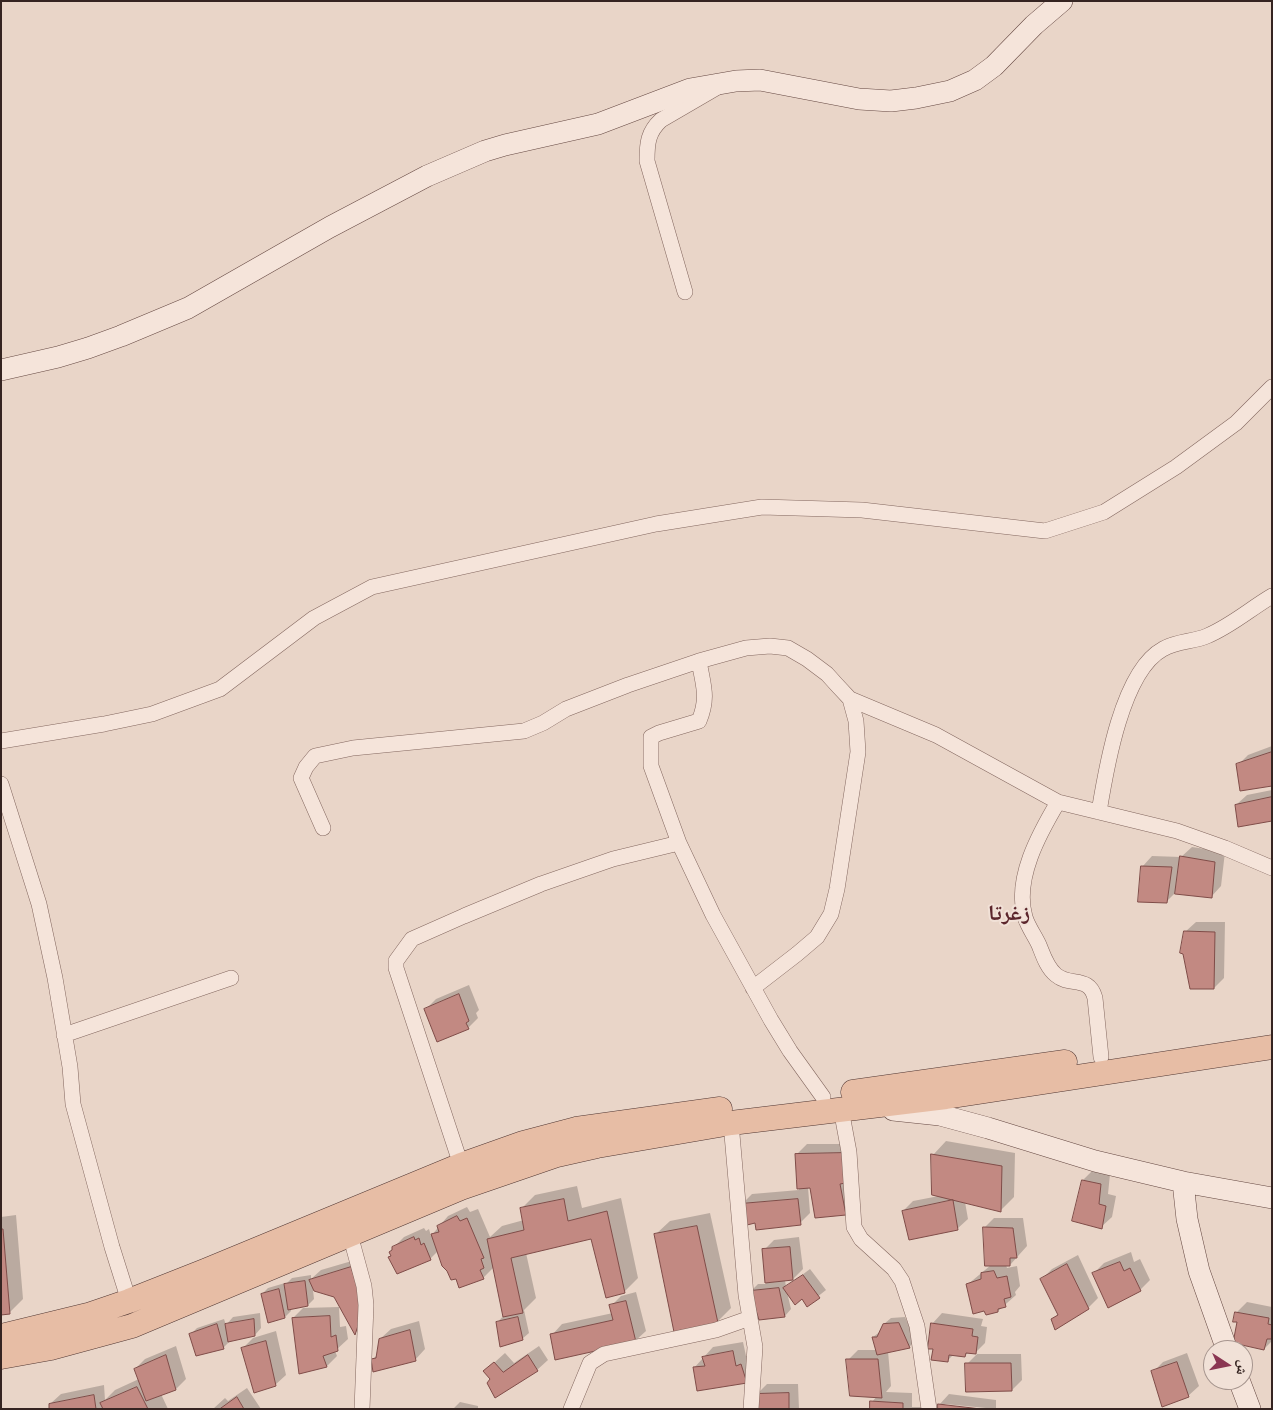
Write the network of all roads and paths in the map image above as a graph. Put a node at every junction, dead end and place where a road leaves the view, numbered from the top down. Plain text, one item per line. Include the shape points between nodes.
1 (1062, 1) edge
2 (736, 80) junction
3 (685, 292) dead end
4 (1, 370) edge
5 (1272, 387) edge
6 (1272, 596) edge
7 (699, 661) junction
8 (850, 699) junction
9 (1, 741) edge
10 (1, 784) edge
11 (1058, 802) junction
12 (1099, 812) junction
13 (323, 828) dead end
14 (679, 843) junction
15 (1272, 868) edge
16 (231, 978) dead end
17 (753, 988) junction
18 (1272, 1032) edge
19 (64, 1035) junction
20 (1272, 1047) edge
21 (1101, 1057) junction
22 (945, 1088) junction
23 (841, 1104) junction
24 (731, 1123) junction
25 (461, 1164) junction
26 (1183, 1182) junction
27 (1272, 1198) edge
28 (347, 1224) junction
29 (129, 1301) junction
30 (750, 1318) junction
31 (1, 1336) edge
32 (1223, 1340) edge
33 (1, 1357) edge
34 (1243, 1390) edge
35 (362, 1409) edge
36 (571, 1409) edge
37 (751, 1409) edge
38 (929, 1409) edge
39 (1250, 1409) edge

1 - 2 street via 1034,24 994,66 975,80 950,91 916,98 874,101 760,80
2 - 3 street via 661,120 654,126 646,143 647,161
2 - 4 street via 690,89 598,124 486,151 427,176 180,311 88,348
5 - 9 street via 1236,423 1176,467 1104,512 1045,531 862,510 762,507 656,524 372,587 314,618 220,689 152,714
6 - 12 street via 1219,631 1163,649 1147,662 1136,677 1124,707 1106,768
7 - 8 street via 746,648 788,648 826,674
7 - 13 street via 566,709 524,731 353,748 315,756 301,778
7 - 14 street via 705,698 705,708 699,721 651,737 651,766
8 - 11 street via 936,735
8 - 17 street via 858,752 830,914 816,937
10 - 19 street via 39,904
11 - 12 street
11 - 21 street via 1034,846 1024,886 1025,916 1047,965 1055,975 1090,986 1093,990
12 - 15 street via 1177,831
14 - 17 street
14 - 25 street via 613,859 541,884 412,940 401,953 396,968
16 - 19 street
17 - 23 street via 790,1051
18 - 21 main road
19 - 29 street via 80,1133
20 - 22 main road
21 - 22 main road
22 - 23 main road
22 - 23 main road
23 - 24 main road
23 - 25 main road via 576,1129
23 - 26 street via 940,1115 1095,1161
23 - 38 street via 849,1152 854,1227 861,1239 894,1269 902,1281 917,1326
24 - 28 main road via 597,1146 532,1162
24 - 30 street
25 - 28 main road via 379,1198
26 - 27 street
26 - 32 street via 1196,1262
28 - 29 main road
28 - 33 main road via 132,1326 50,1348
28 - 35 street via 366,1305
29 - 31 main road via 88,1316
30 - 36 street via 716,1330 604,1354 590,1363
30 - 37 street via 755,1347
34 - 39 street

